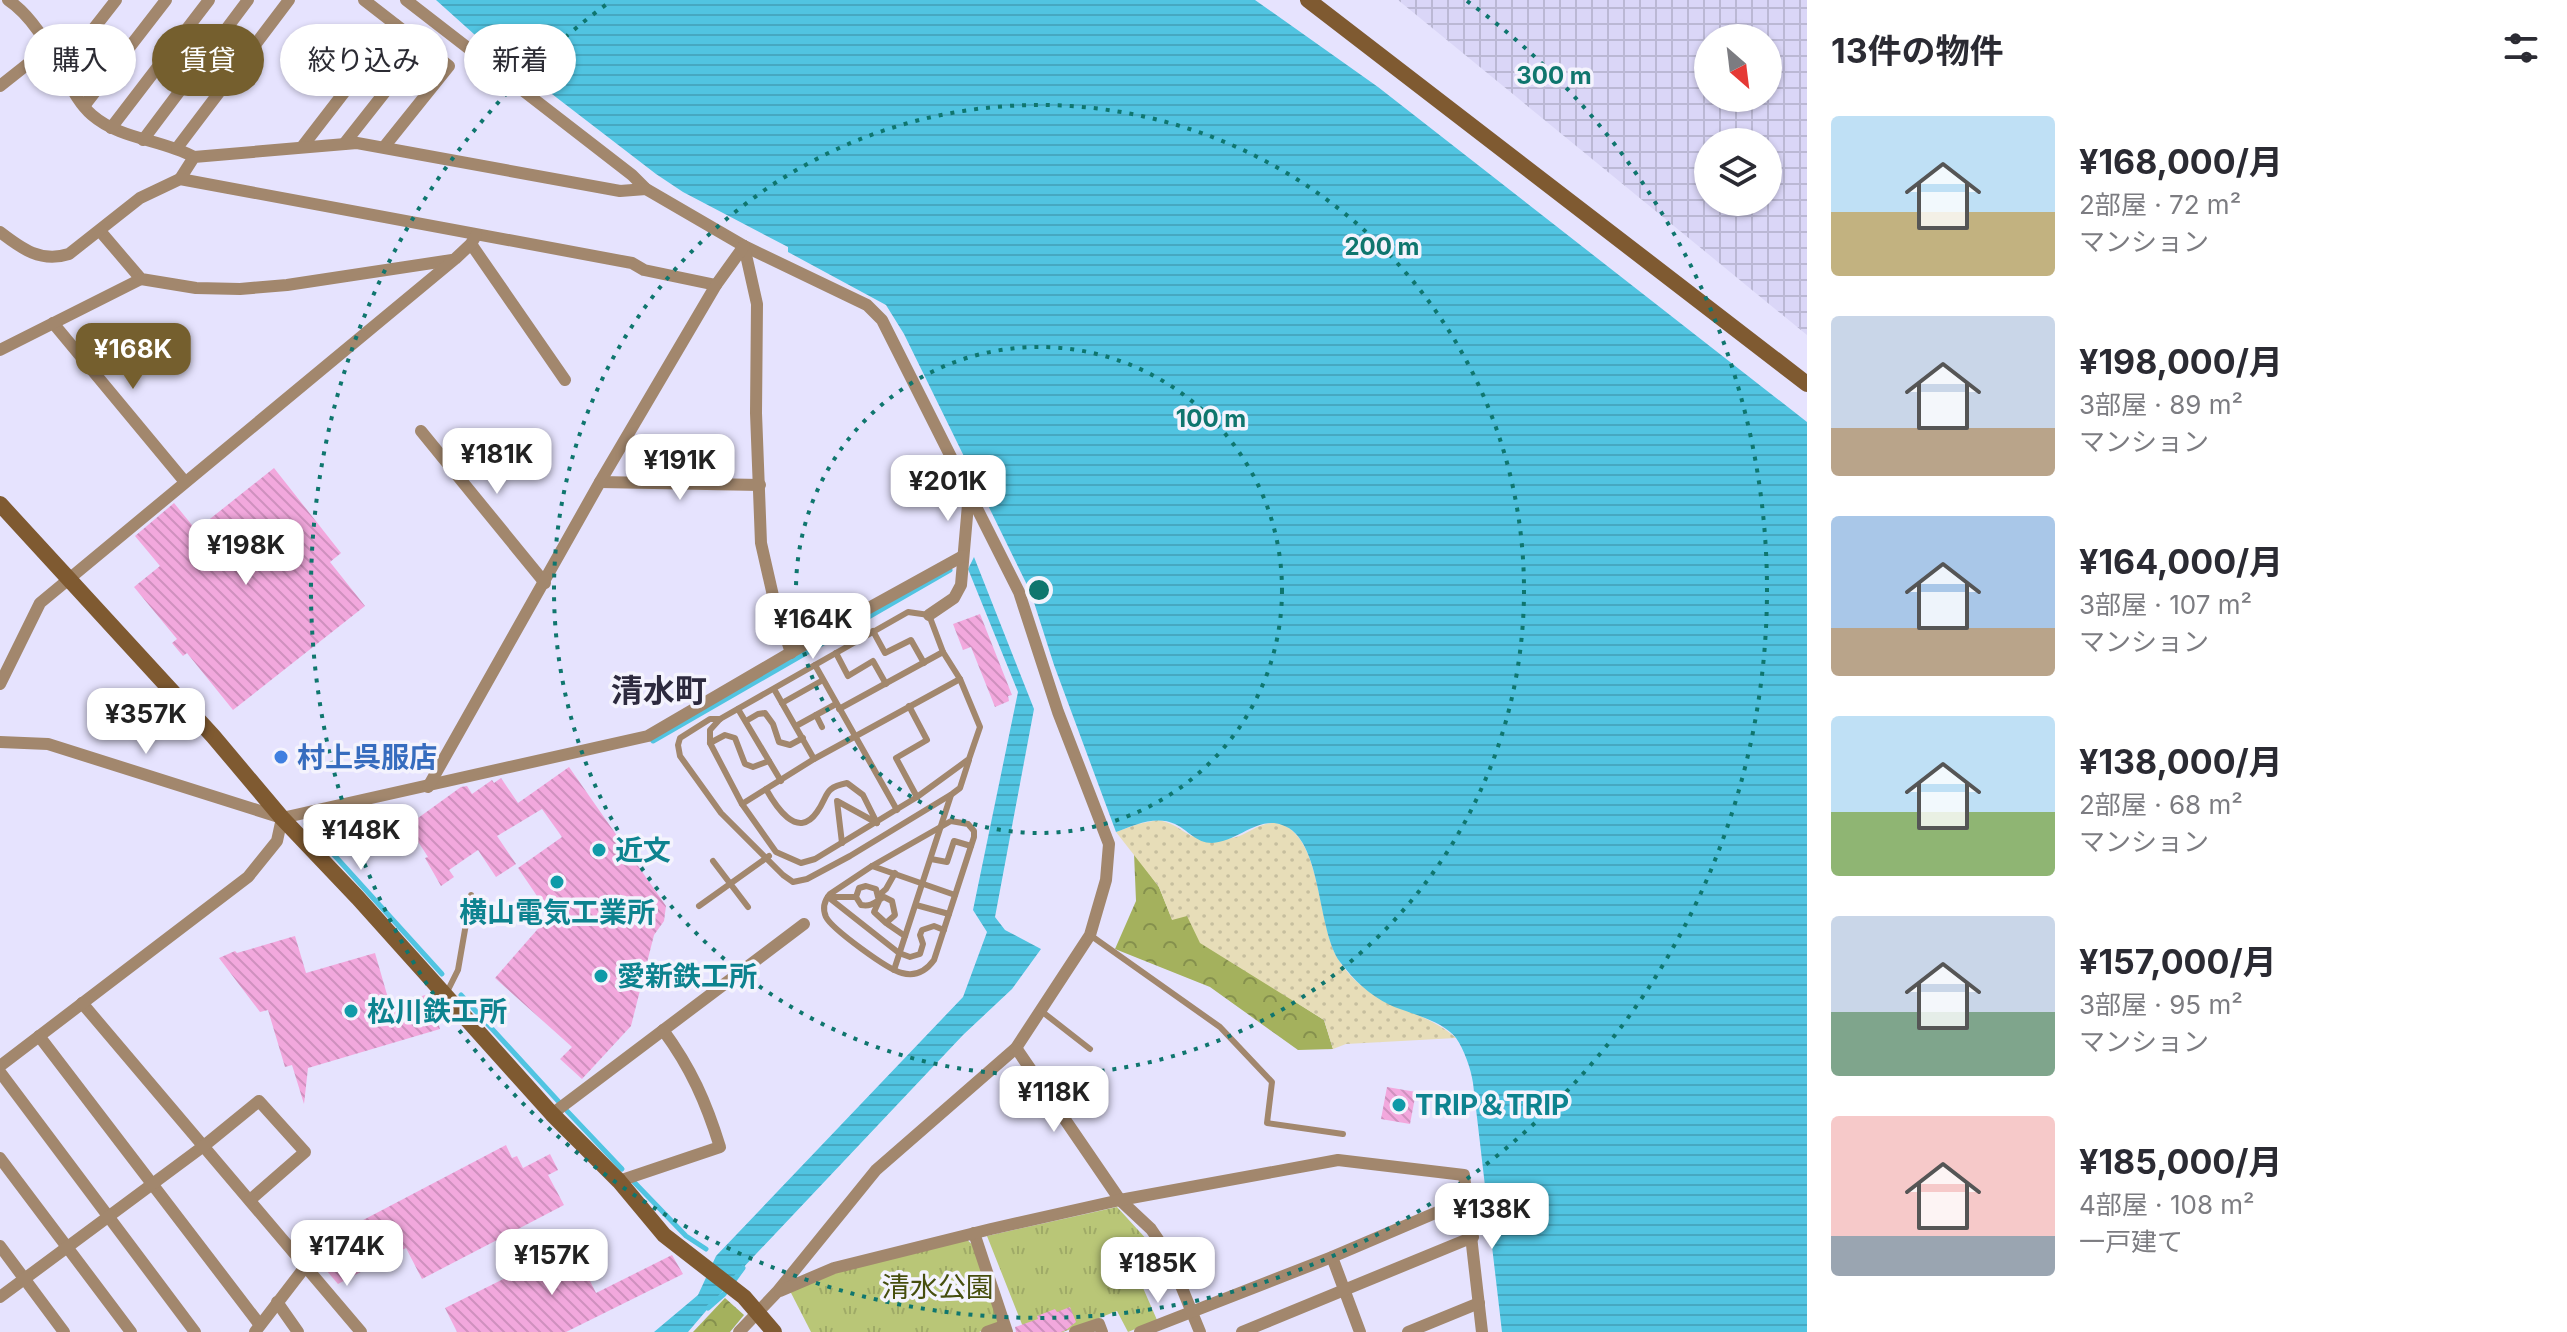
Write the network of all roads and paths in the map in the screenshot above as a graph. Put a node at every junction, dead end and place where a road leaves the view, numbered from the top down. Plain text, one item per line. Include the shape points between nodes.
1 (116, 0) edge
2 (166, 0) edge
3 (209, 0) edge
4 (248, 0) edge
5 (289, 0) edge
6 (364, 0) edge
7 (406, 0) edge
8 (1308, 0) edge
9 (15, 2) edge
10 (32, 24) edge
11 (97, 24) edge
12 (395, 24) edge
13 (24, 67) edge
14 (0, 86) edge
15 (76, 96) edge
16 (341, 96) edge
17 (382, 96) edge
18 (425, 96) edge
19 (84, 106) junction
20 (111, 128) junction
21 (143, 140) junction
22 (344, 144) junction
23 (302, 147) junction
24 (384, 147) junction
25 (177, 148) junction
26 (194, 157) junction
27 (180, 179) junction
28 (646, 189) junction
29 (100, 231) junction
30 (0, 232) edge
31 (474, 240) junction
32 (744, 246) junction
33 (455, 259) junction
34 (141, 279) junction
35 (716, 285) junction
36 (53, 323) junction
37 (0, 350) edge
38 (565, 380) dead end
39 (1807, 384) edge
40 (421, 431) dead end
41 (185, 482) junction
42 (600, 482) junction
43 (760, 485) junction
44 (969, 493) junction
45 (0, 504) edge
46 (963, 556) junction
47 (70, 580) junction
48 (545, 583) junction
49 (929, 615) junction
50 (873, 631) junction
51 (943, 652) junction
52 (791, 653) junction
53 (836, 653) junction
54 (924, 663) junction
55 (815, 665) junction
56 (960, 679) junction
57 (823, 680) junction
58 (0, 684) edge
59 (886, 684) junction
60 (774, 689) junction
61 (782, 703) junction
62 (838, 706) junction
63 (909, 706) junction
64 (738, 709) junction
65 (816, 715) junction
66 (720, 719) junction
67 (746, 721) junction
68 (796, 726) junction
69 (822, 727) dead end
70 (803, 738) junction
71 (855, 738) junction
72 (0, 742) edge
73 (710, 743) junction
74 (814, 759) junction
75 (969, 759) junction
76 (769, 761) junction
77 (781, 781) junction
78 (428, 787) junction
79 (766, 789) junction
80 (952, 794) junction
81 (917, 797) junction
82 (742, 804) junction
83 (897, 810) junction
84 (282, 818) junction
85 (877, 823) junction
86 (943, 824) junction
87 (842, 843) junction
88 (971, 846) junction
89 (776, 852) junction
90 (766, 859) junction
91 (931, 859) junction
92 (713, 861) dead end
93 (872, 866) junction
94 (895, 873) junction
95 (923, 882) junction
96 (730, 884) junction
97 (471, 895) dead end
98 (955, 895) junction
99 (828, 897) junction
100 (856, 897) junction
101 (879, 898) junction
102 (916, 905) junction
103 (699, 906) dead end
104 (748, 907) dead end
105 (949, 914) junction
106 (886, 923) junction
107 (804, 924) dead end
108 (944, 930) junction
109 (1090, 935) junction
110 (905, 936) junction
111 (899, 953) junction
112 (894, 970) junction
113 (446, 994) junction
114 (82, 1003) junction
115 (1040, 1010) junction
116 (663, 1030) junction
117 (39, 1036) junction
118 (1016, 1048) junction
119 (1090, 1049) dead end
120 (0, 1066) edge
121 (0, 1072) edge
122 (552, 1114) junction
123 (1343, 1134) dead end
124 (205, 1145) junction
125 (0, 1158) edge
126 (619, 1181) junction
127 (151, 1184) junction
128 (1468, 1199) junction
129 (250, 1200) junction
130 (1120, 1200) junction
131 (108, 1215) junction
132 (974, 1233) junction
133 (1473, 1237) junction
134 (0, 1246) edge
135 (67, 1248) junction
136 (1332, 1257) junction
137 (305, 1267) junction
138 (25, 1279) junction
139 (777, 1292) junction
140 (1345, 1292) junction
141 (0, 1297) edge
142 (277, 1302) junction
143 (1479, 1303) junction
144 (757, 1311) junction
145 (1191, 1311) junction
146 (257, 1329) edge
147 (1006, 1329) edge
148 (64, 1332) edge
149 (131, 1332) edge
150 (195, 1332) edge
151 (298, 1332) edge
152 (361, 1332) edge
153 (739, 1332) edge
154 (774, 1332) edge
155 (987, 1332) edge
156 (1075, 1332) edge
157 (1102, 1332) edge
158 (1140, 1332) edge
159 (1200, 1332) edge
160 (1242, 1332) edge
161 (1360, 1332) edge
162 (1408, 1332) edge
163 (1482, 1332) edge

1 - 11 street
2 - 19 street
3 - 20 street
4 - 21 street
5 - 25 street
6 - 12 street
7 - 28 street
8 - 39 street
9 - 10 street
13 - 14 street
15 - 19 street
16 - 23 street
17 - 22 street
18 - 24 street
19 - 20 street
20 - 21 street
21 - 25 street
22 - 23 street
22 - 24 street
23 - 26 street
24 - 28 street via 620,191
25 - 26 street
26 - 27 street
27 - 29 street via 140,198
27 - 31 street
28 - 32 street
29 - 30 street via 69,254 51,258 25,251
29 - 34 street
31 - 33 street
31 - 35 street via 632,263
31 - 38 street
32 - 35 street
32 - 43 street via 757,304
32 - 44 street via 867,305 882,320
33 - 34 street via 240,289
33 - 41 street
34 - 36 street
35 - 42 street
36 - 37 street
36 - 41 street
40 - 48 street
41 - 47 street
42 - 43 street
42 - 48 street
43 - 52 street via 761,543
44 - 46 street
44 - 109 street via 1019,592 1109,844 1106,880
45 - 47 street
46 - 49 street via 961,585 954,598
46 - 52 street
47 - 58 street via 40,603
47 - 84 street
48 - 78 street
49 - 50 lane via 908,612
49 - 51 lane
50 - 53 lane
50 - 54 lane via 885,653 911,640
51 - 54 lane
51 - 56 lane
52 - 78 street via 648,736
53 - 55 lane
53 - 59 lane via 848,676 873,661
54 - 59 lane
55 - 57 lane
55 - 60 lane
56 - 63 lane
56 - 75 lane via 980,727
57 - 61 lane
57 - 62 lane
59 - 62 lane
60 - 61 lane
60 - 64 lane
61 - 68 lane
62 - 65 lane
62 - 71 lane
63 - 71 lane
63 - 81 lane via 927,740 896,758
64 - 66 lane
64 - 67 lane
65 - 68 lane
65 - 69 lane
66 - 73 lane via 710,730
66 - 90 lane via 710,719 680,738 680,756 721,813
67 - 70 lane via 765,713 779,742 790,745
67 - 76 lane
68 - 70 lane
70 - 74 lane
71 - 74 lane
71 - 83 lane
72 - 84 street via 48,744
73 - 76 lane via 725,735 735,738 745,764
73 - 82 lane
74 - 77 lane
75 - 80 lane via 960,788
75 - 81 lane
76 - 77 lane
77 - 79 lane
78 - 84 street
79 - 82 lane
79 - 85 lane via 779,812 798,821 814,815 834,786 847,783 863,795
80 - 86 lane
80 - 90 lane via 803,881 785,878
81 - 83 lane
82 - 89 lane
83 - 85 lane
84 - 113 street
84 - 114 street via 277,841 248,877
85 - 87 lane
85 - 87 lane via 837,801
86 - 88 lane via 968,824 974,831
86 - 91 lane
86 - 93 lane
87 - 89 lane via 803,863
88 - 91 lane via 954,841 947,862
88 - 98 lane
89 - 90 lane
90 - 96 lane
91 - 95 lane
92 - 96 lane
93 - 94 lane
93 - 99 lane
94 - 95 lane
94 - 101 lane
95 - 98 lane
95 - 102 lane
96 - 103 lane
96 - 104 lane
97 - 113 lane via 458,970
98 - 105 lane
99 - 100 lane
99 - 111 lane
99 - 112 lane via 823,909 831,925
100 - 101 lane via 867,906
100 - 101 lane via 862,886 876,889
101 - 106 lane via 874,912
101 - 106 lane via 894,907 895,915
102 - 105 lane
102 - 110 lane
105 - 108 lane
106 - 110 lane
107 - 116 street
108 - 111 lane via 922,930 922,949 916,957
108 - 112 lane via 928,968 908,974
109 - 115 street
109 - 123 lane via 1220,1027 1272,1082 1267,1123
110 - 111 lane
111 - 112 lane
113 - 122 street
114 - 117 street
114 - 124 street
115 - 118 street
115 - 119 lane
116 - 122 street
116 - 126 street via 705,1100 720,1147
117 - 120 street
117 - 127 street
118 - 130 street
118 - 139 street via 876,1170
121 - 131 street
122 - 126 street
124 - 127 street
124 - 129 street
124 - 129 street via 259,1101 305,1152
125 - 135 street
126 - 144 street via 664,1235
127 - 131 street
127 - 146 street
128 - 130 street via 1464,1175 1338,1160
128 - 133 street
128 - 136 street
129 - 137 street
130 - 132 street
130 - 145 street via 1168,1254
131 - 135 street
131 - 150 street
132 - 139 street via 834,1268
132 - 147 street
133 - 140 street
133 - 143 street
134 - 138 street
135 - 138 street
135 - 149 street
136 - 140 street
136 - 145 street
137 - 142 street
137 - 152 street
138 - 141 street
138 - 148 street
139 - 144 street
140 - 160 street
140 - 161 street
142 - 146 street
142 - 151 street
143 - 162 street
143 - 163 street
144 - 153 street
144 - 154 street
145 - 158 street
145 - 159 street
147 - 155 street
156 - 157 street via 1099,1324

